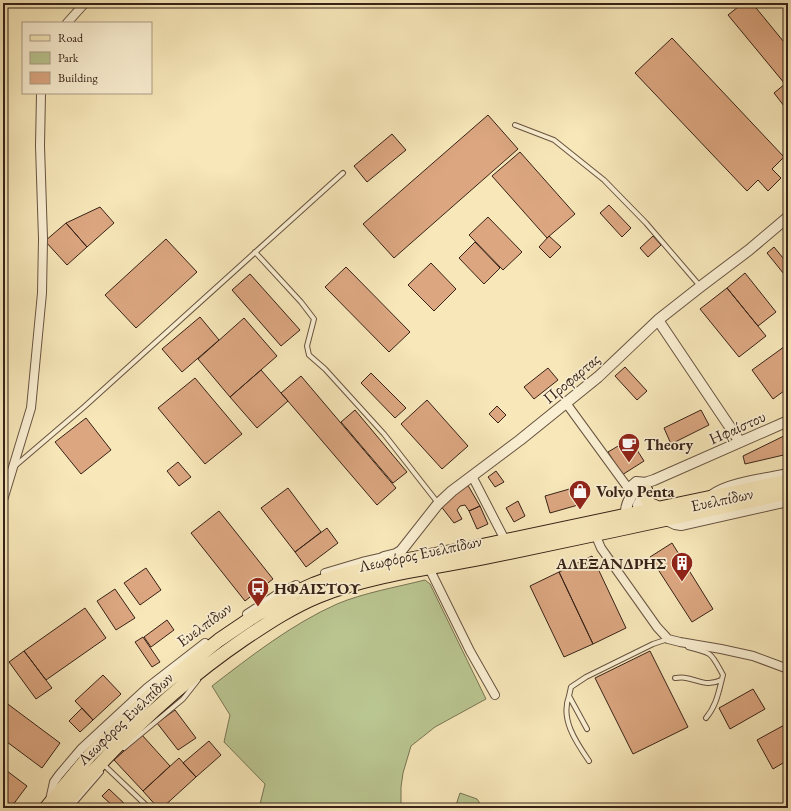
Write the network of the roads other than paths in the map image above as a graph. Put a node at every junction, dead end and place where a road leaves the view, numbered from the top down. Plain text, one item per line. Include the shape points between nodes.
1 (85, 3) edge
2 (68, 22) edge
3 (41, 94) edge
4 (515, 125) dead end
5 (343, 173) dead end
6 (788, 217) edge
7 (255, 252) junction
8 (700, 287) junction
9 (658, 320) junction
10 (566, 403) junction
11 (788, 421) edge
12 (740, 442) junction
13 (14, 467) junction
14 (788, 473) edge
15 (472, 476) junction
16 (788, 481) edge
17 (649, 484) junction
18 (788, 493) edge
19 (705, 498) junction
20 (3, 500) edge
21 (788, 502) edge
22 (438, 504) junction
23 (661, 514) junction
24 (630, 519) junction
25 (595, 534) junction
26 (506, 540) junction
27 (384, 560) junction
28 (430, 568) junction
29 (668, 639) junction
30 (206, 653) junction
31 (788, 669) edge
32 (675, 678) dead end
33 (722, 680) junction
34 (495, 695) dead end
35 (569, 696) junction
36 (706, 718) dead end
37 (587, 729) dead end
38 (122, 750) dead end
39 (111, 761) dead end
40 (589, 761) dead end
41 (106, 767) junction
42 (47, 806) edge
43 (62, 807) edge
44 (149, 808) edge

1 - 2 street
3 - 13 street via 42,293 31,408
4 - 8 lane via 554,140 604,180 646,223
5 - 7 lane
6 - 8 street, Προφαρτας
7 - 13 lane
7 - 22 lane via 314,319 307,346 309,355 384,434
8 - 9 street, Προφαρτας
9 - 10 street, Προφαρτας via 598,377
9 - 12 street
10 - 15 street, Προφαρτας
10 - 17 street via 628,488 636,481
11 - 12 street, Ηφαίστου
12 - 17 street, Ηφαίστου
13 - 20 street
14 - 19 street, Ευελπίδων via 729,486
15 - 22 street, Προφαρτας
15 - 26 street
16 - 19 main road, Λεωφόρος Ευελπίδων
17 - 23 main road via 646,497 649,504
17 - 24 street
18 - 23 main road, Λεωφόρος Ευελπίδων
19 - 23 main road, Λεωφόρος Ευελπίδων
21 - 23 street, Ευελπίδων via 681,526 675,525
22 - 27 street, Προφαρτας via 402,551
23 - 24 main road, Λεωφόρος Ευελπίδων
24 - 25 main road, Λεωφόρος Ευελπίδων
24 - 26 main road, Λεωφόρος Ευελπίδων
25 - 28 main road, Λεωφόρος Ευελπίδων
25 - 29 street via 601,548
26 - 27 main road, Λεωφόρος Ευελπίδων
27 - 30 main road, Λεωφόρος Ευελπίδων via 332,574 300,590 219,640
28 - 30 main road, Λεωφόρος Ευελπίδων via 369,580 318,596
28 - 34 street via 470,651
29 - 31 street via 753,656
29 - 33 lane via 678,645 709,652 723,675
29 - 35 lane via 586,677 571,687
30 - 38 lane via 183,699
30 - 42 main road, Λεωφόρος Ευελπίδων via 152,694 90,755
30 - 43 main road, Λεωφόρος Ευελπίδων via 161,703 99,764
32 - 33 lane via 703,683
33 - 36 lane via 712,712
35 - 37 lane
35 - 40 lane via 565,713 574,736
39 - 41 lane
41 - 43 lane via 76,801
41 - 44 lane

